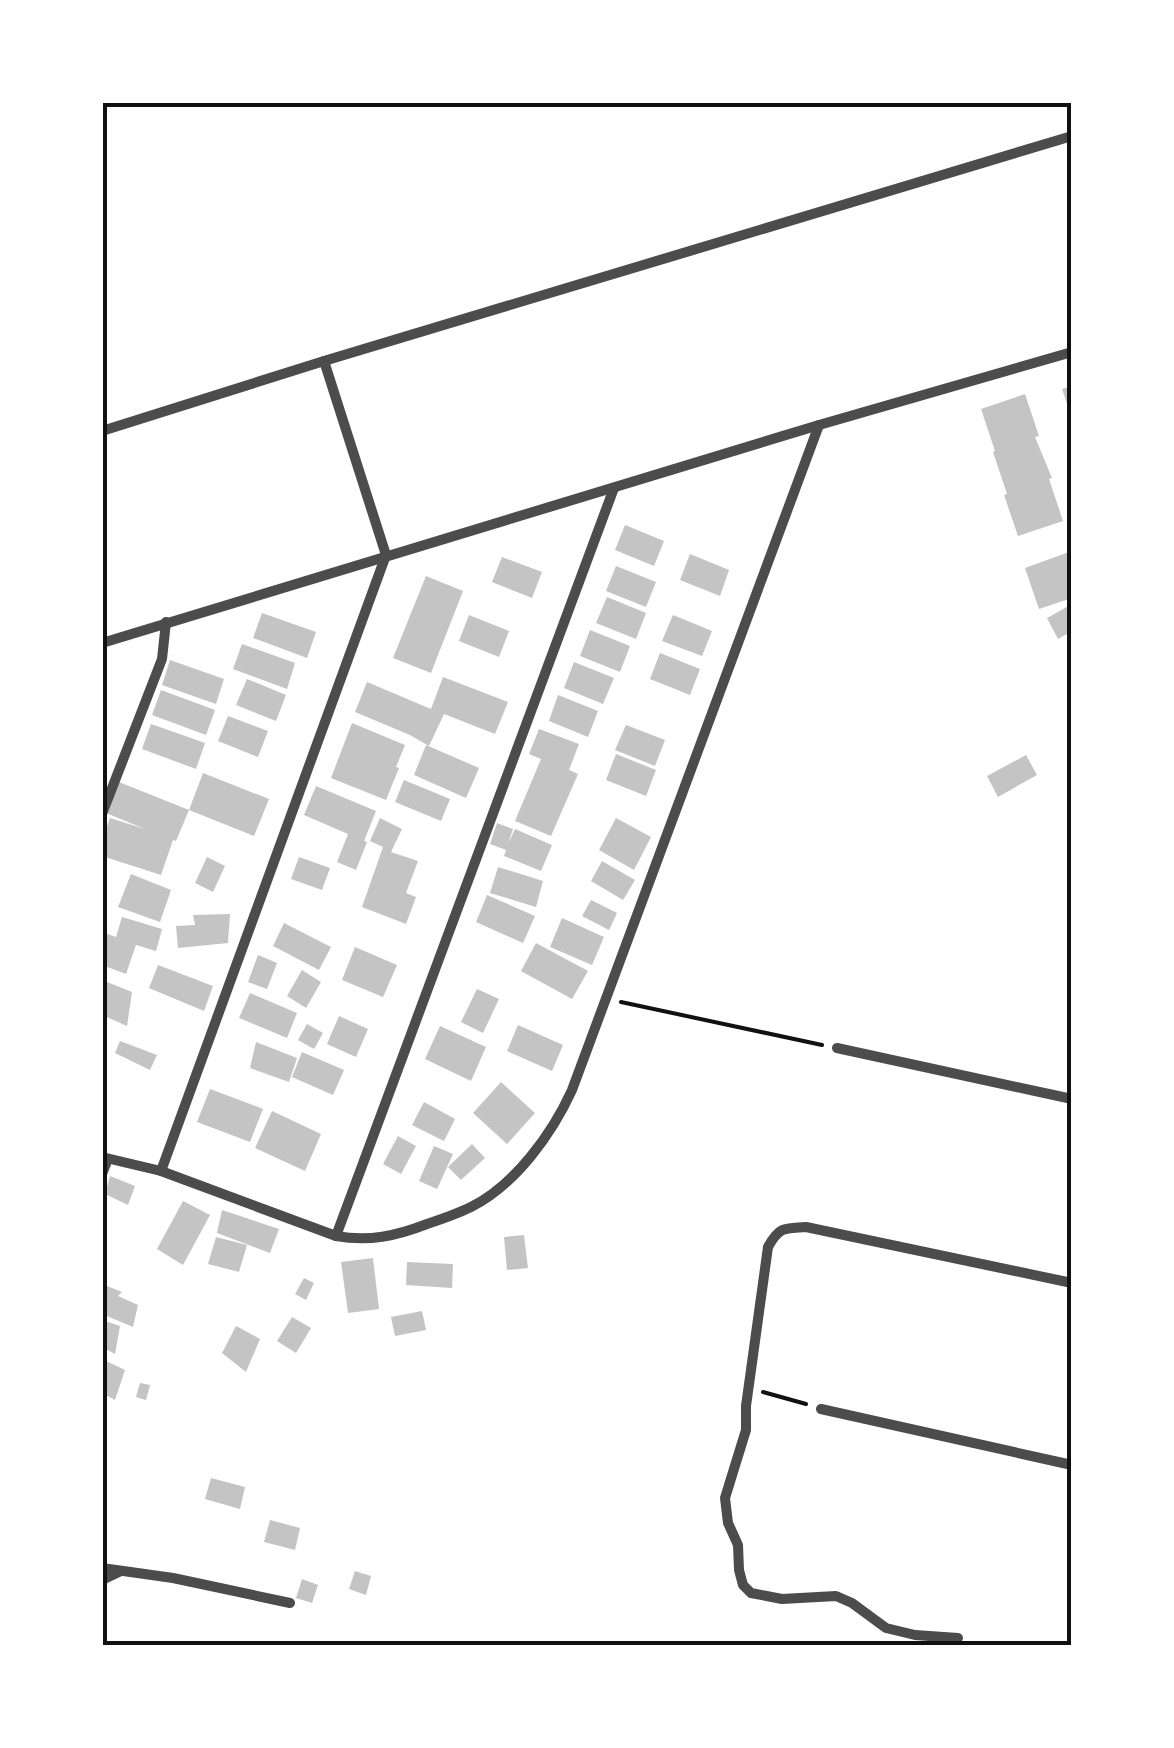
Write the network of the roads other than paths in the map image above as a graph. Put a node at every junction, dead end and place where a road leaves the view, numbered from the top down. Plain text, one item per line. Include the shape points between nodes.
1 (1072, 136) edge
2 (1072, 352) edge
3 (324, 361) junction
4 (820, 424) junction
5 (102, 431) edge
6 (614, 488) junction
7 (386, 555) junction
8 (166, 622) junction
9 (102, 643) edge
10 (102, 814) edge
11 (837, 1048) road end
12 (1072, 1099) edge
13 (105, 1158) edge
14 (161, 1171) junction
15 (102, 1174) edge
16 (336, 1236) junction
17 (1072, 1283) edge
18 (821, 1408) road end
19 (1072, 1465) edge
20 (102, 1568) edge
21 (122, 1571) junction
22 (102, 1580) edge
23 (290, 1603) dead end
24 (958, 1638) dead end

1 - 3 street
2 - 4 street
3 - 5 street
3 - 7 street
4 - 6 street
4 - 16 street via 559,1118 514,1175 474,1206 400,1234
6 - 7 street
6 - 16 street
7 - 8 street
7 - 14 street
8 - 9 street
8 - 10 street via 162,659
11 - 12 street
13 - 14 street
13 - 15 street
14 - 16 street
17 - 24 street via 806,1228 786,1228 768,1247 746,1430 726,1498 743,1585 782,1599 836,1596 886,1628
18 - 19 street
20 - 21 street
21 - 22 street
21 - 23 street

